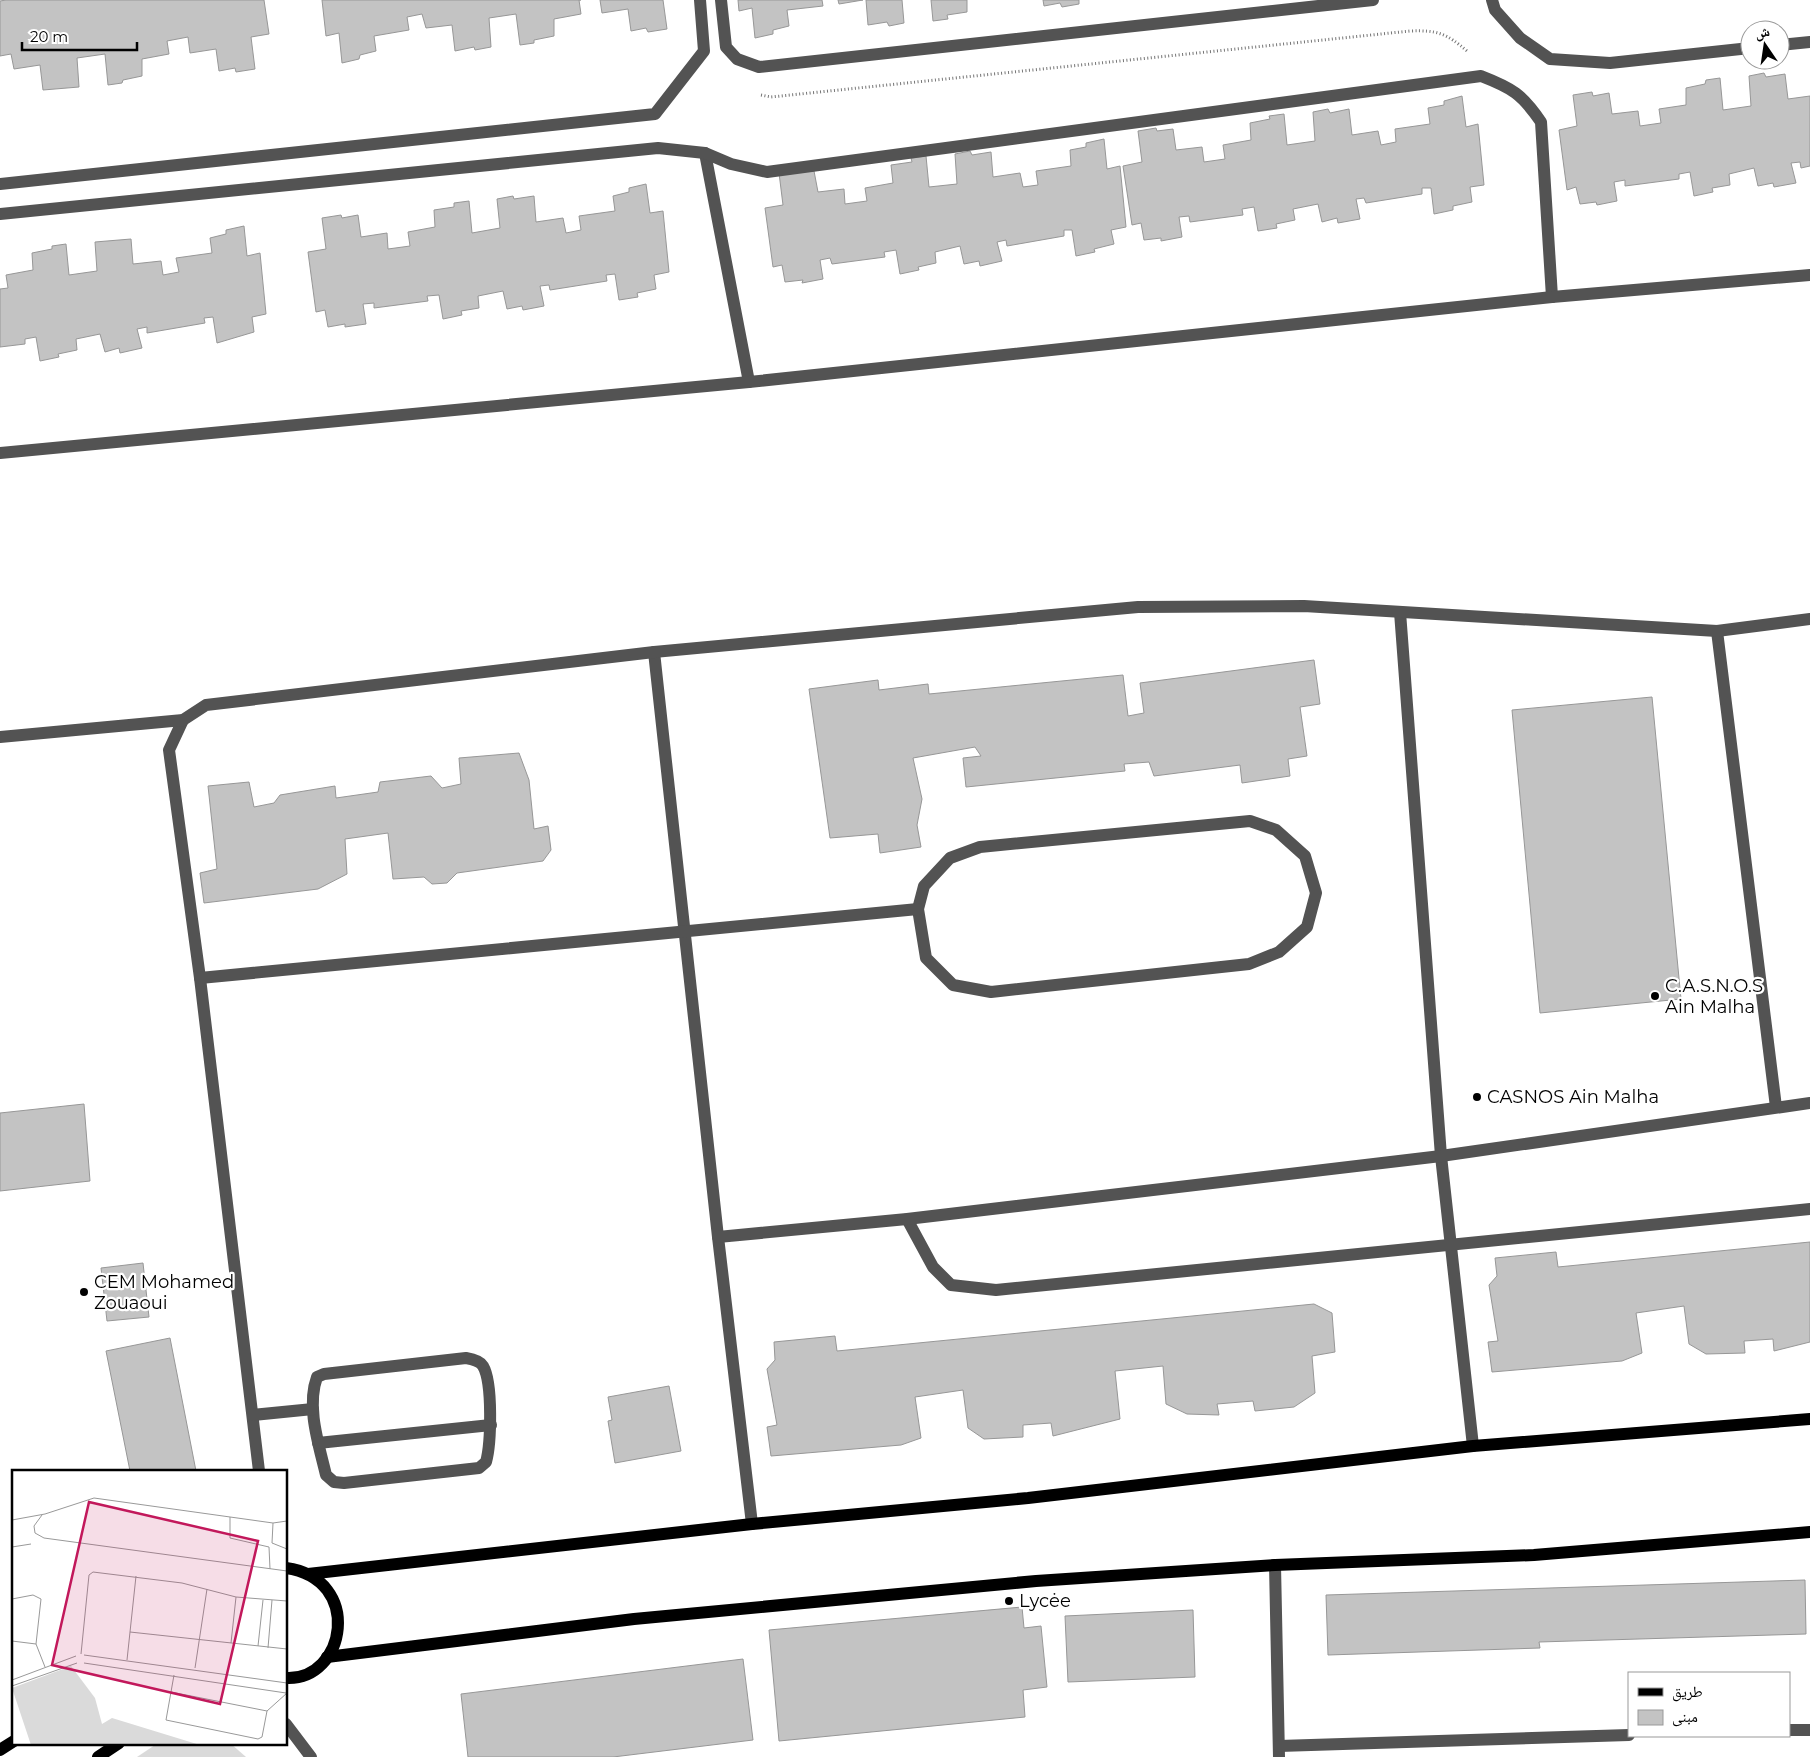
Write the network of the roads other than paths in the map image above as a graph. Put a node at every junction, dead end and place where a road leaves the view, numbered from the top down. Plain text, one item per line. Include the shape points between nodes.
1 (700, 0) edge
2 (721, 0) edge
3 (1373, 0) edge
4 (1492, 0) edge
5 (1810, 42) edge
6 (1790, 44) edge
7 (1740, 49) edge
8 (705, 153) junction
9 (0, 184) edge
10 (0, 214) edge
11 (1810, 275) edge
12 (1552, 297) junction
13 (749, 382) junction
14 (0, 453) edge
15 (1400, 612) junction
16 (1810, 619) edge
17 (1717, 631) junction
18 (654, 652) junction
19 (183, 720) junction
20 (0, 737) edge
21 (918, 909) junction
22 (685, 932) junction
23 (200, 978) junction
24 (1810, 1103) edge
25 (1776, 1107) junction
26 (1441, 1156) junction
27 (1810, 1209) edge
28 (906, 1219) junction
29 (718, 1237) junction
30 (1451, 1246) junction
31 (313, 1409) junction
32 (253, 1414) junction
33 (1810, 1418) edge
34 (490, 1424) junction
35 (318, 1443) junction
36 (1473, 1446) junction
37 (259, 1470) edge
38 (752, 1524) junction
39 (1810, 1532) edge
40 (1275, 1565) junction
41 (288, 1569) edge
42 (308, 1574) junction
43 (327, 1658) junction
44 (288, 1678) edge
45 (288, 1727) edge
46 (1790, 1730) edge
47 (1810, 1730) edge
48 (1628, 1735) edge
49 (12, 1742) edge
50 (118, 1744) edge
51 (0, 1750) edge
52 (1279, 1751) edge
53 (98, 1757) edge
54 (311, 1757) edge

1 - 9 street via 704,51 654,114
2 - 3 street via 726,47 738,59 759,67
4 - 7 street via 1494,10 1520,38 1550,59 1610,63
5 - 6 street
8 - 10 street via 658,148
8 - 12 street via 731,164 767,172 1481,76 1510,87 1529,105 1540,122
8 - 13 street
11 - 12 street
12 - 13 street
13 - 14 street
15 - 17 street
15 - 18 street via 1304,606 1138,607
15 - 26 street
16 - 17 street
17 - 25 street
18 - 19 street via 206,705
18 - 22 street
19 - 20 street
19 - 23 street via 169,750
21 - 21 street via 926,958 953,985 991,992 1249,964 1279,952 1307,927 1316,893 1304,856 1276,830 1250,820 980,847 950,858 924,886
21 - 22 street
22 - 23 street
22 - 29 street
23 - 32 street
24 - 25 street
25 - 26 street
26 - 28 street
26 - 30 street
27 - 30 street
28 - 29 street
28 - 30 street via 933,1267 951,1285 996,1290
29 - 38 street
30 - 36 street
31 - 32 street
31 - 34 street via 314,1385 317,1377 324,1374 466,1358 484,1366 490,1399
31 - 35 street
32 - 37 street
33 - 36 main road
34 - 35 street
34 - 35 street via 486,1462 479,1468 344,1483 334,1482 326,1475
36 - 38 main road via 1028,1498
38 - 42 main road
39 - 40 main road via 1534,1555
40 - 43 main road via 1036,1581 634,1619
40 - 52 street
41 - 42 main road
42 - 43 main road via 322,1583 338,1611 339,1627
43 - 44 main road via 311,1672
45 - 54 street
46 - 47 street
48 - 52 street
49 - 51 main road
50 - 53 main road

